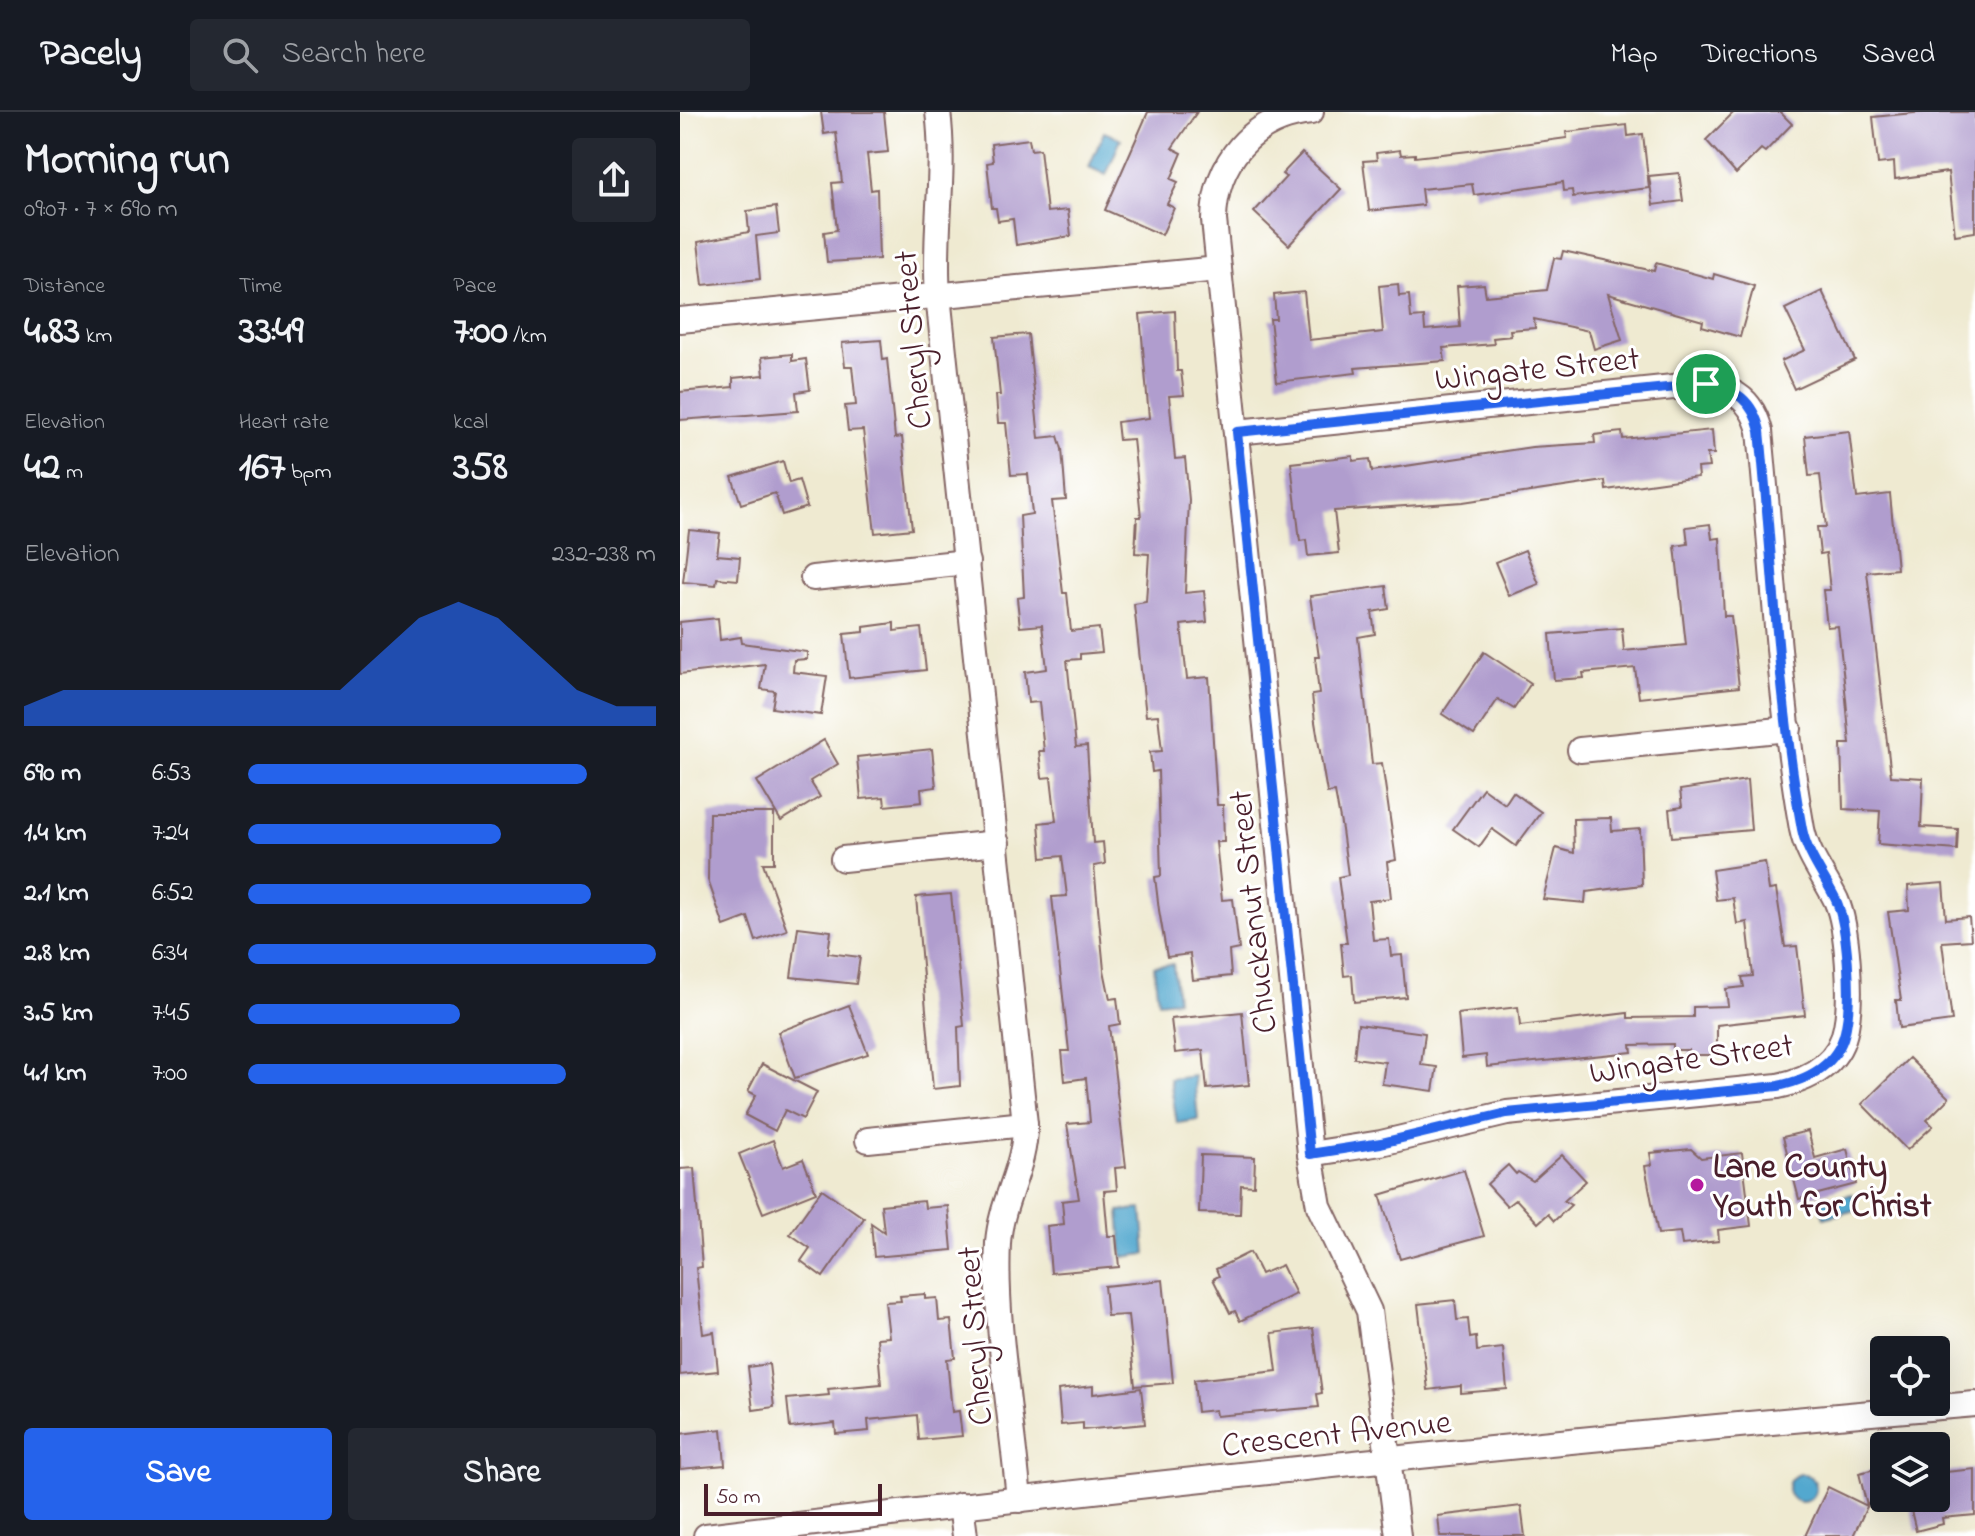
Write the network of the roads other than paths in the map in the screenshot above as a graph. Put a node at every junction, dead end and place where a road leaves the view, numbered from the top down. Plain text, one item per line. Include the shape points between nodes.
1 (938, 112) edge
2 (1311, 112) edge
3 (1219, 269) junction
4 (938, 295) junction
5 (680, 320) edge
6 (1237, 432) junction
7 (967, 562) junction
8 (813, 578) dead end
9 (1789, 729) junction
10 (1580, 750) dead end
11 (997, 843) junction
12 (843, 859) dead end
13 (1025, 1124) junction
14 (868, 1140) dead end
15 (1310, 1154) junction
16 (1975, 1404) edge
17 (1390, 1460) junction
18 (1019, 1500) junction
19 (961, 1505) junction
20 (706, 1536) edge
21 (965, 1536) edge
22 (1398, 1536) edge

1 - 4 street, Cheryl Street
2 - 3 street, Chuckanut Street via 1259,129 1233,154 1214,201
3 - 4 street
3 - 6 street, Chuckanut Street
4 - 5 street
4 - 7 street, Cheryl Street
6 - 9 street, Wingate Street via 1683,386 1722,386 1736,392 1754,412 1760,431
6 - 15 street, Chuckanut Street
7 - 8 street
7 - 11 street, Cheryl Street
9 - 10 street
9 - 15 street, Wingate Street via 1805,842 1841,919 1848,1015 1840,1046 1823,1068 1778,1086 1498,1114 1381,1143
11 - 12 street
11 - 13 street, Cheryl Street
13 - 14 street
13 - 18 street, Cheryl Street via 1024,1157 1001,1222 998,1271
15 - 17 street, Chuckanut Street via 1319,1206 1369,1311
16 - 17 street, Crescent Avenue
17 - 18 street, Crescent Avenue
17 - 22 street, Chuckanut Street
18 - 19 street, Crescent Avenue
19 - 20 street, Crescent Avenue
19 - 21 street

